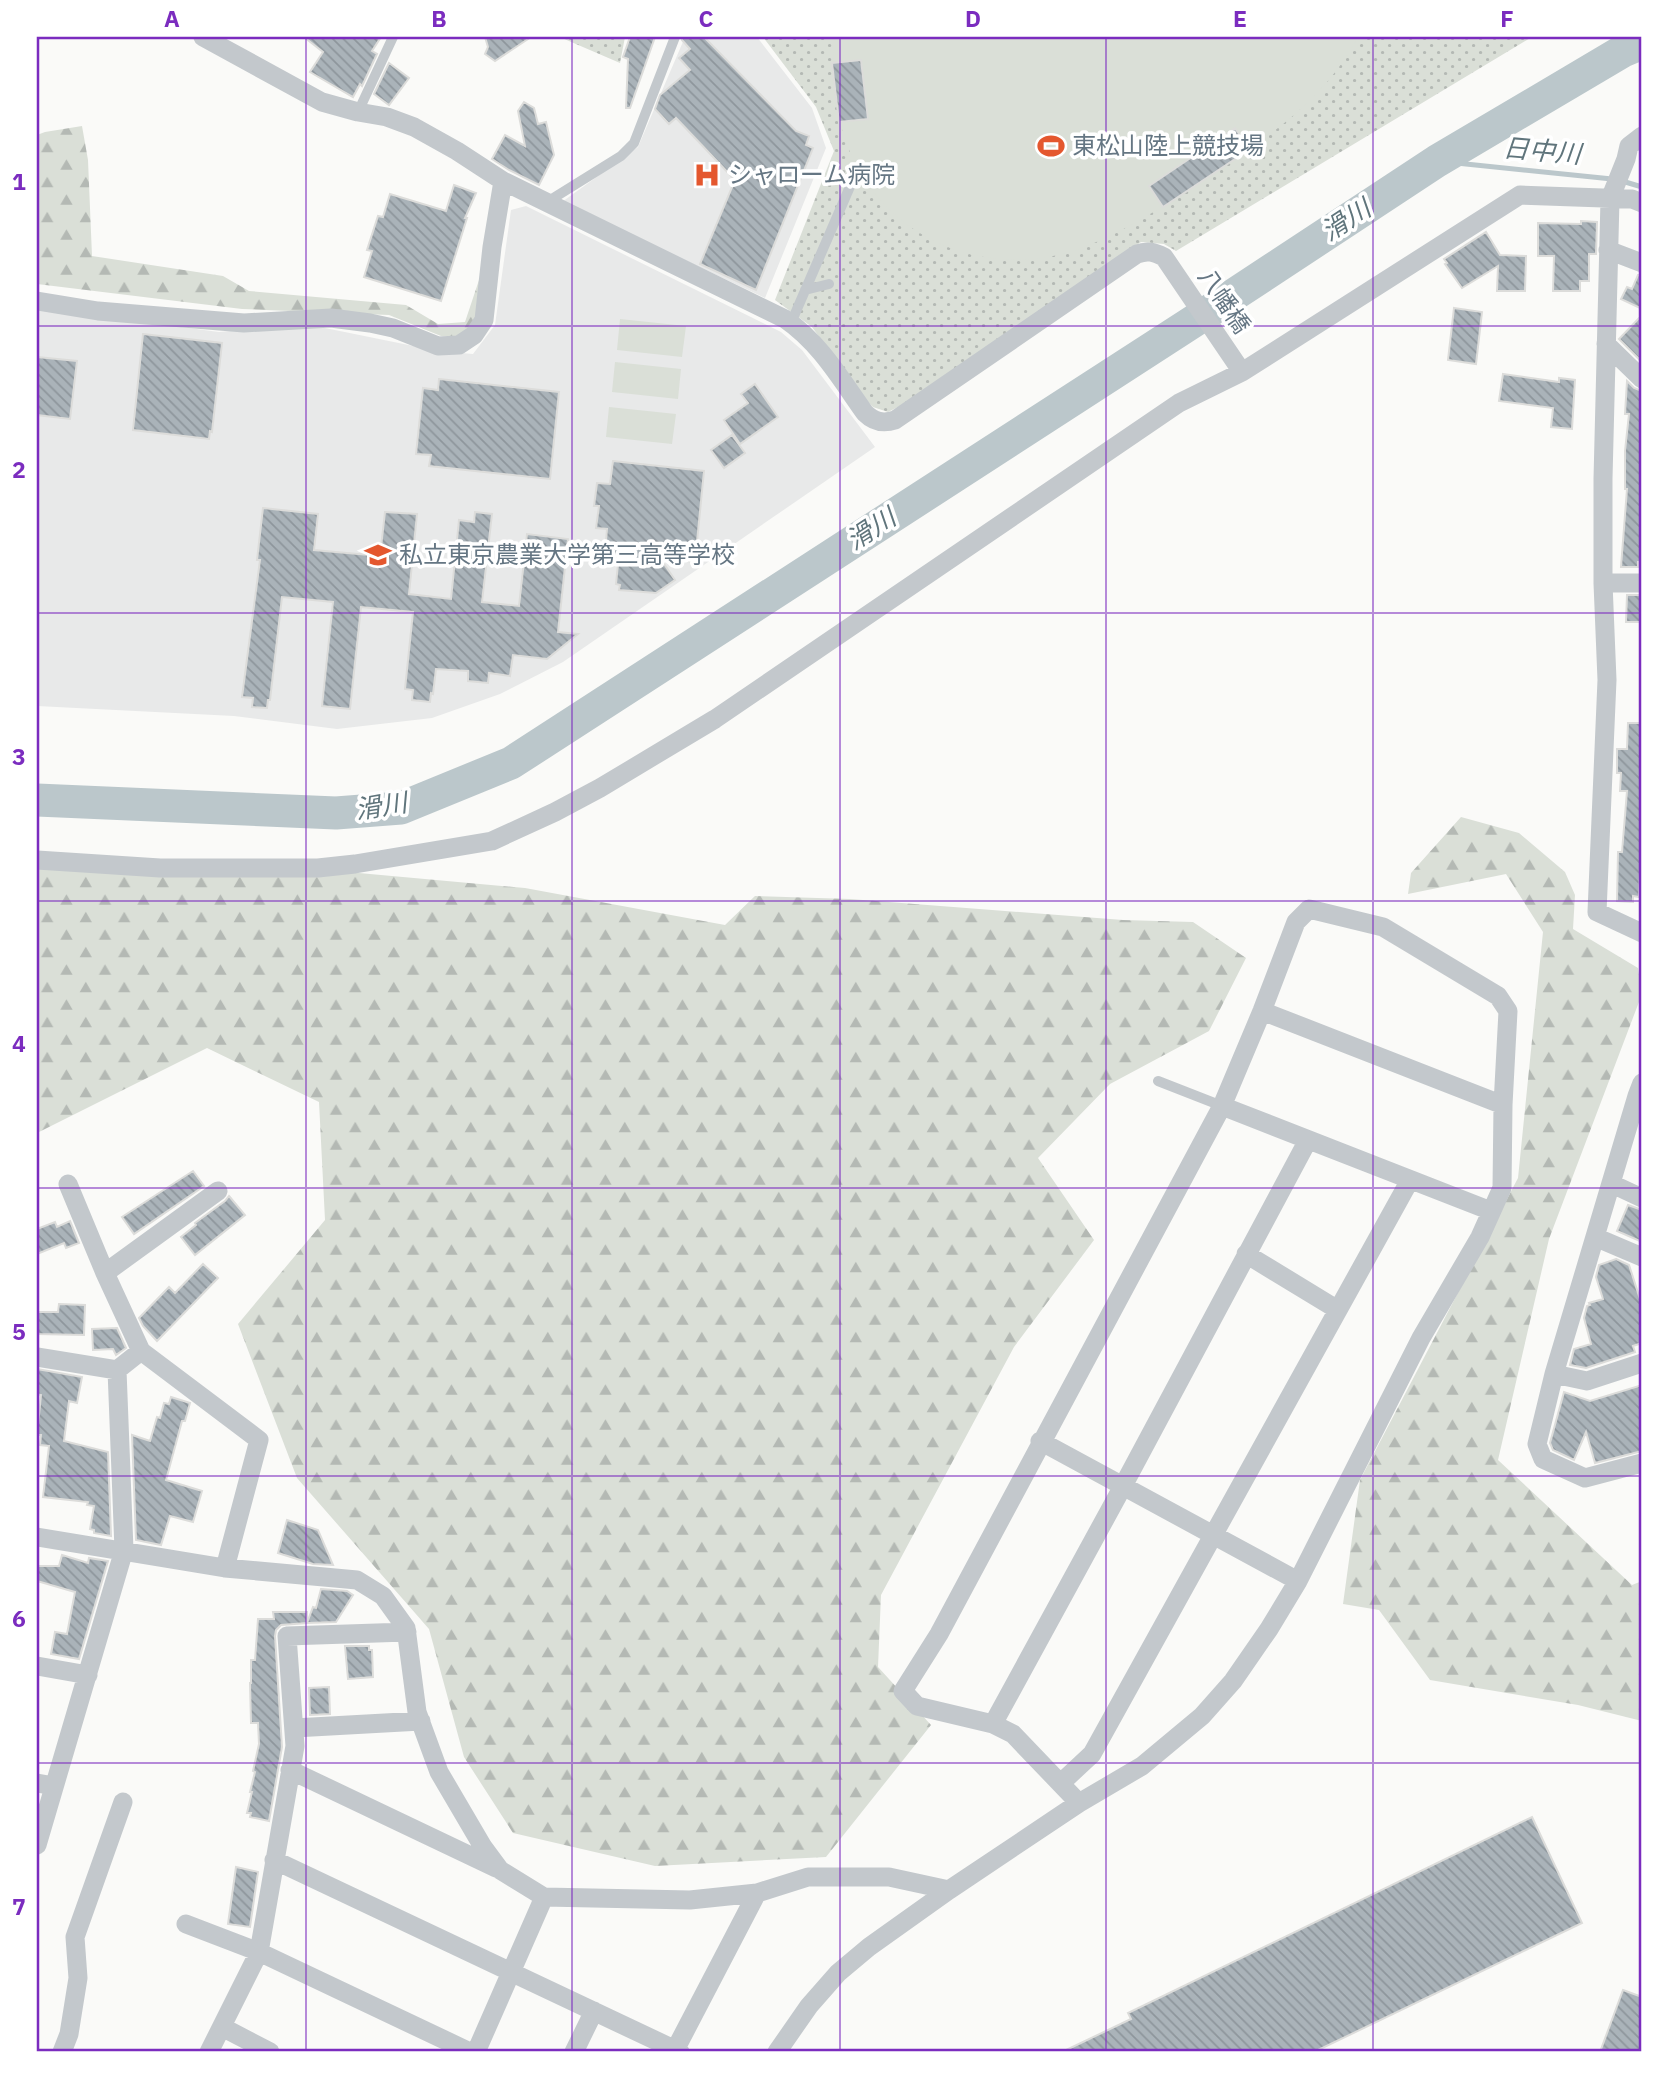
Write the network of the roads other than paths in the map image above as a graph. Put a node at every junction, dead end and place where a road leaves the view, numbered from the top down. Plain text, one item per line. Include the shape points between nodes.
1 (203, 37) edge
2 (393, 37) edge
3 (675, 37) edge
4 (358, 112) junction
5 (1635, 148) edge
6 (855, 175) dead end
7 (503, 181) junction
8 (1610, 199) junction
9 (546, 203) junction
10 (1642, 203) edge
11 (1608, 250) junction
12 (1642, 263) edge
13 (829, 284) dead end
14 (805, 290) junction
15 (37, 301) edge
16 (791, 323) junction
17 (1606, 344) junction
18 (1237, 364) junction
19 (1642, 379) edge
20 (1603, 583) junction
21 (1642, 583) edge
22 (37, 860) edge
23 (1642, 933) edge
24 (1262, 1011) junction
25 (1157, 1081) dead end
26 (1640, 1092) edge
27 (1503, 1105) junction
28 (1222, 1106) junction
29 (1308, 1140) junction
30 (1410, 1180) junction
31 (68, 1184) dead end
32 (1612, 1184) junction
33 (218, 1192) dead end
34 (1642, 1198) edge
35 (1491, 1212) junction
36 (1595, 1237) junction
37 (1246, 1254) junction
38 (1642, 1257) edge
39 (105, 1273) junction
40 (1338, 1310) junction
41 (141, 1350) junction
42 (37, 1356) edge
43 (1642, 1363) edge
44 (117, 1370) junction
45 (1554, 1374) junction
46 (1040, 1441) junction
47 (1642, 1462) edge
48 (1123, 1486) junction
49 (1214, 1536) junction
50 (37, 1537) edge
51 (124, 1550) junction
52 (225, 1568) junction
53 (1298, 1581) junction
54 (407, 1632) junction
55 (37, 1666) edge
56 (88, 1675) junction
57 (421, 1721) junction
58 (993, 1724) junction
59 (293, 1728) junction
60 (290, 1770) junction
61 (1060, 1783) junction
62 (45, 1785) edge
63 (123, 1802) dead end
64 (1079, 1803) junction
65 (37, 1845) edge
66 (274, 1860) junction
67 (500, 1870) junction
68 (949, 1890) junction
69 (757, 1893) junction
70 (544, 1897) junction
71 (186, 1924) dead end
72 (258, 1952) junction
73 (512, 1973) junction
74 (594, 2011) junction
75 (222, 2027) junction
76 (62, 2052) edge
77 (209, 2052) edge
78 (270, 2052) edge
79 (470, 2052) edge
80 (476, 2052) edge
81 (573, 2052) edge
82 (676, 2052) edge
83 (777, 2052) edge

1 - 4 street via 322,102
2 - 4 lane
3 - 9 lane via 634,143
4 - 7 street via 414,127
5 - 8 street
6 - 14 lane
7 - 9 street
7 - 15 street via 484,320 474,335 459,345 438,346 393,328 331,318 244,323
8 - 10 street
8 - 11 street
8 - 18 street via 1520,195
9 - 16 street
11 - 12 street
11 - 17 street
13 - 14 lane
14 - 16 lane
16 - 18 street, 八幡橋 via 821,352 865,413 885,423 1137,254 1154,251 1164,257
17 - 19 street
17 - 20 street
18 - 22 street via 715,719 589,794 492,841 318,868 160,868
20 - 21 street
20 - 23 street via 1607,680 1597,912
24 - 27 street
24 - 27 street via 1296,922 1309,909 1383,927 1497,996 1508,1011
24 - 28 street
25 - 28 lane
26 - 32 street
27 - 35 street via 1502,1188
28 - 29 street
28 - 46 street
29 - 30 street
29 - 37 street
30 - 35 street
30 - 40 street
31 - 39 street
32 - 34 street
32 - 36 street
33 - 39 street
35 - 53 street
36 - 38 street
36 - 45 street
37 - 40 street
37 - 48 street
39 - 41 street
40 - 49 street
41 - 44 street
41 - 52 street via 259,1440
42 - 44 street
43 - 45 street via 1587,1381
44 - 51 street
45 - 47 street via 1537,1444 1543,1459 1585,1478
46 - 48 street
46 - 58 street via 939,1634 903,1690 917,1706
48 - 49 street
48 - 58 street
49 - 53 street
49 - 61 street via 1092,1755
50 - 51 street
51 - 52 street
51 - 56 street
52 - 54 street via 356,1580 383,1595
53 - 64 street via 1240,1670 1202,1716 1142,1766
54 - 57 street
54 - 59 street via 287,1636
55 - 56 street
56 - 62 street
57 - 59 street
57 - 67 street via 439,1772
58 - 61 street via 1013,1734
59 - 60 street
60 - 66 street
60 - 67 street
61 - 64 street
62 - 65 street
63 - 76 street via 75,1937 78,1978
64 - 68 street
66 - 72 street
66 - 73 street
67 - 70 street
68 - 69 street via 889,1877 808,1877
68 - 83 street via 838,1973
69 - 70 street via 691,1900
69 - 82 street
70 - 73 street
71 - 72 street
72 - 75 street
72 - 79 street
73 - 74 street
73 - 80 street
74 - 81 street
74 - 82 street
75 - 77 street
75 - 78 street

